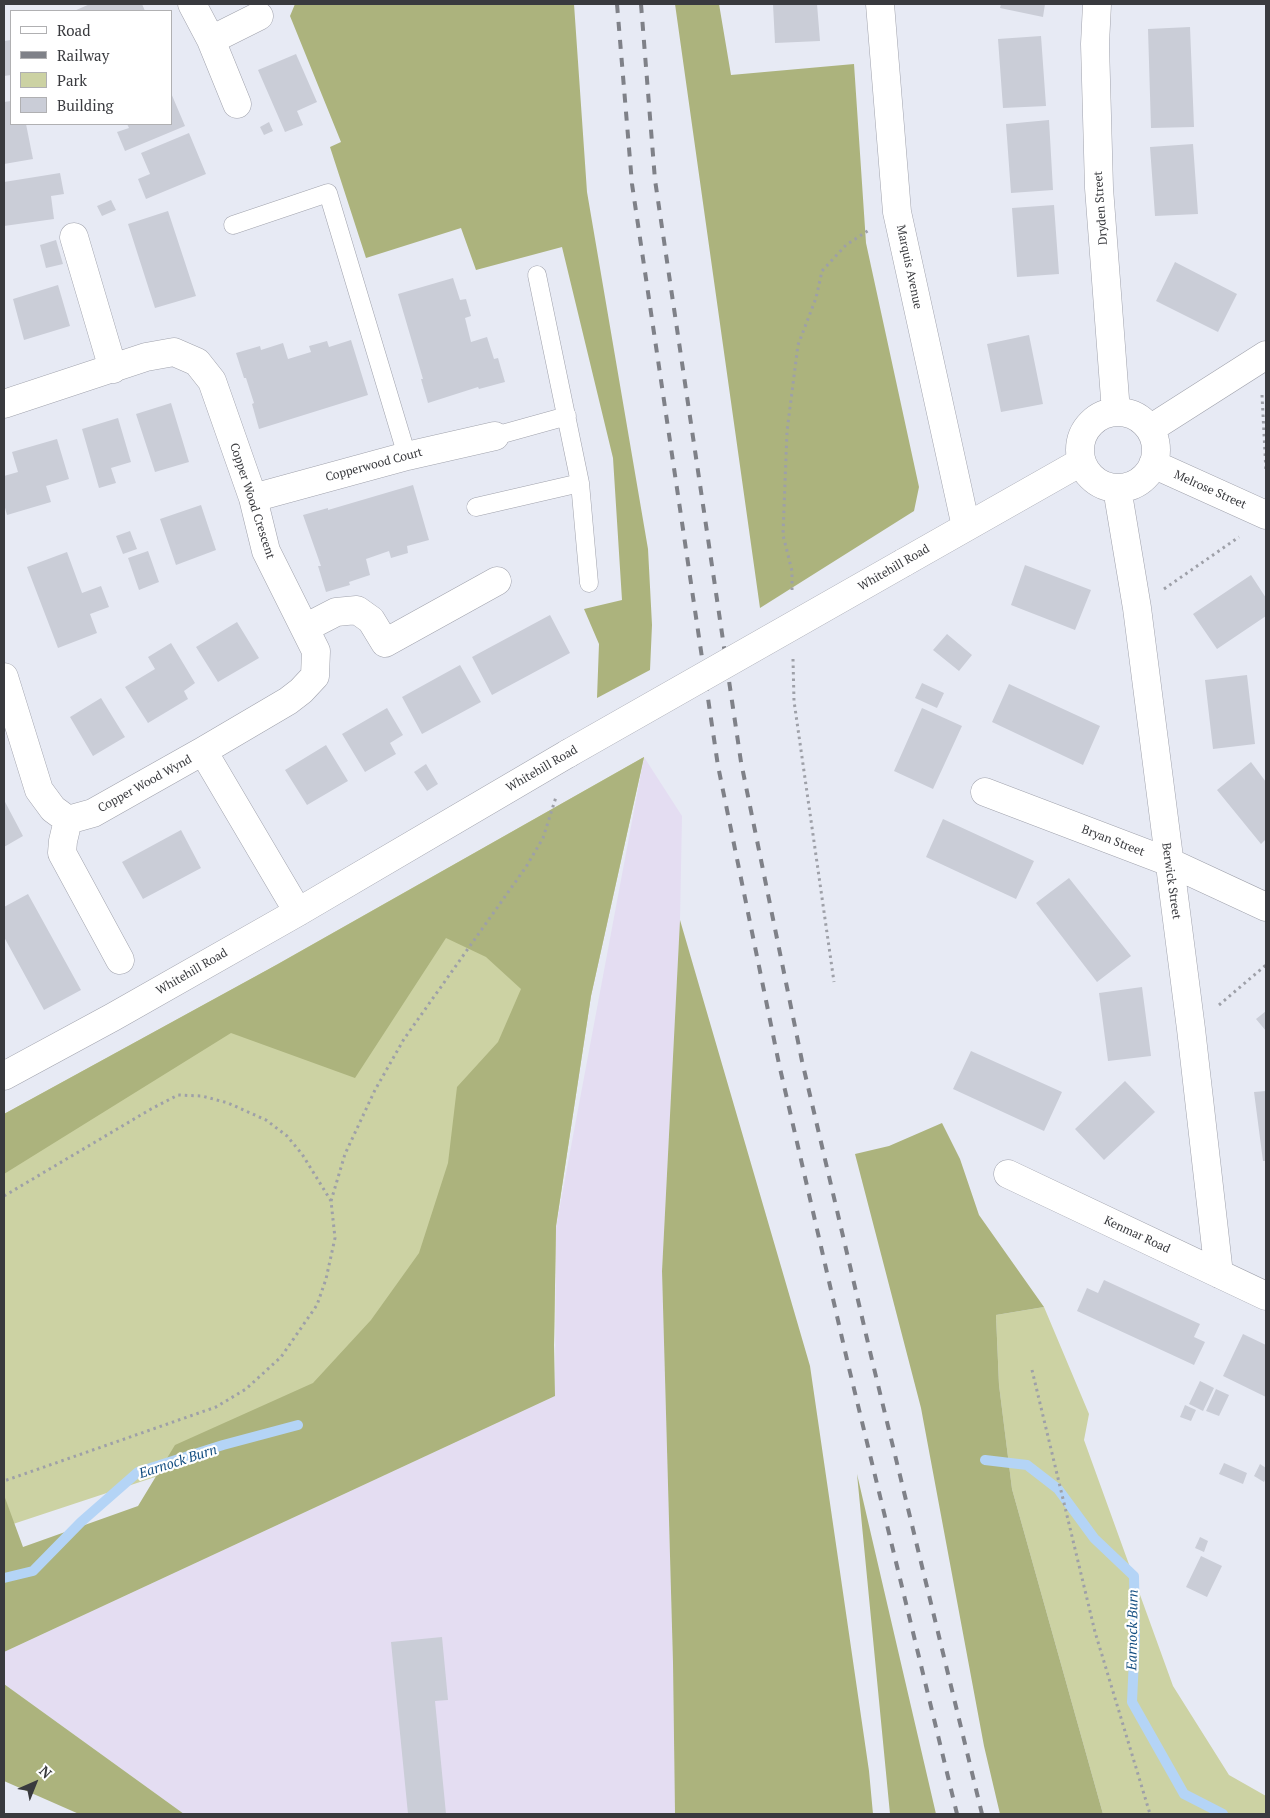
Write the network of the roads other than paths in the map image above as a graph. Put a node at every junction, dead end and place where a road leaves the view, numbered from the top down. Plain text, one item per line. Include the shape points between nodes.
1 (192, 4) edge
2 (880, 4) edge
3 (1097, 4) edge
4 (259, 16) dead end
5 (211, 40) junction
6 (237, 104) dead end
7 (233, 225) dead end
8 (74, 237) dead end
9 (537, 275) dead end
10 (1263, 357) edge
11 (112, 369) junction
12 (4, 404) edge
13 (1116, 412) junction
14 (567, 416) junction
15 (1150, 430) junction
16 (495, 436) joint
17 (407, 456) junction
18 (1081, 462) junction
19 (1153, 464) junction
20 (580, 483) junction
21 (1117, 488) junction
22 (253, 498) junction
23 (476, 507) dead end
24 (1266, 515) edge
25 (966, 527) junction
26 (497, 580) dead end
27 (589, 583) dead end
28 (305, 628) junction
29 (4, 677) edge
30 (11, 728) edge
31 (203, 751) junction
32 (984, 792) dead end
33 (68, 820) junction
34 (1169, 862) junction
35 (1266, 907) edge
36 (298, 912) junction
37 (120, 960) dead end
38 (4, 1076) edge
39 (1008, 1174) dead end
40 (1219, 1274) junction
41 (1266, 1296) edge

1 - 5 street
2 - 25 street, Marquis Avenue via 897,212
3 - 13 street, Dryden Street via 1099,188
4 - 5 street
5 - 6 street
7 - 17 lane via 328,193
8 - 11 street
9 - 14 lane
10 - 15 street
11 - 12 street, Copper Wood Crescent
11 - 22 street, Copper Wood Crescent via 146,357 174,352 197,362 212,382
13 - 15 street via 1136,416
13 - 18 street via 1094,419 1086,428 1079,450
14 - 16 lane
14 - 20 lane
15 - 19 street via 1156,452
16 - 17 street, Copperwood Court
17 - 22 street, Copperwood Court
18 - 21 street via 1095,481 1105,487
18 - 25 street, Whitehill Road
19 - 21 street via 1139,482
19 - 24 street, Melrose Street
20 - 23 lane
20 - 27 lane
21 - 34 street, Berwick Street via 1137,608
22 - 28 street, Copper Wood Crescent via 266,551
25 - 36 street, Whitehill Road, bridge
26 - 28 street via 385,642 372,620 357,610 336,612
28 - 31 street, Copper Wood Crescent via 316,651 315,676 288,701
29 - 30 street
30 - 33 street via 39,790 52,809
31 - 33 street, Copper Wood Wynd via 93,813
31 - 36 street
32 - 34 street, Bryan Street
33 - 37 street via 62,853
34 - 35 street, Bryan Street
34 - 40 street, Berwick Street
36 - 38 street, Whitehill Road
39 - 40 street, Kenmar Road
40 - 41 street, Kenmar Road

